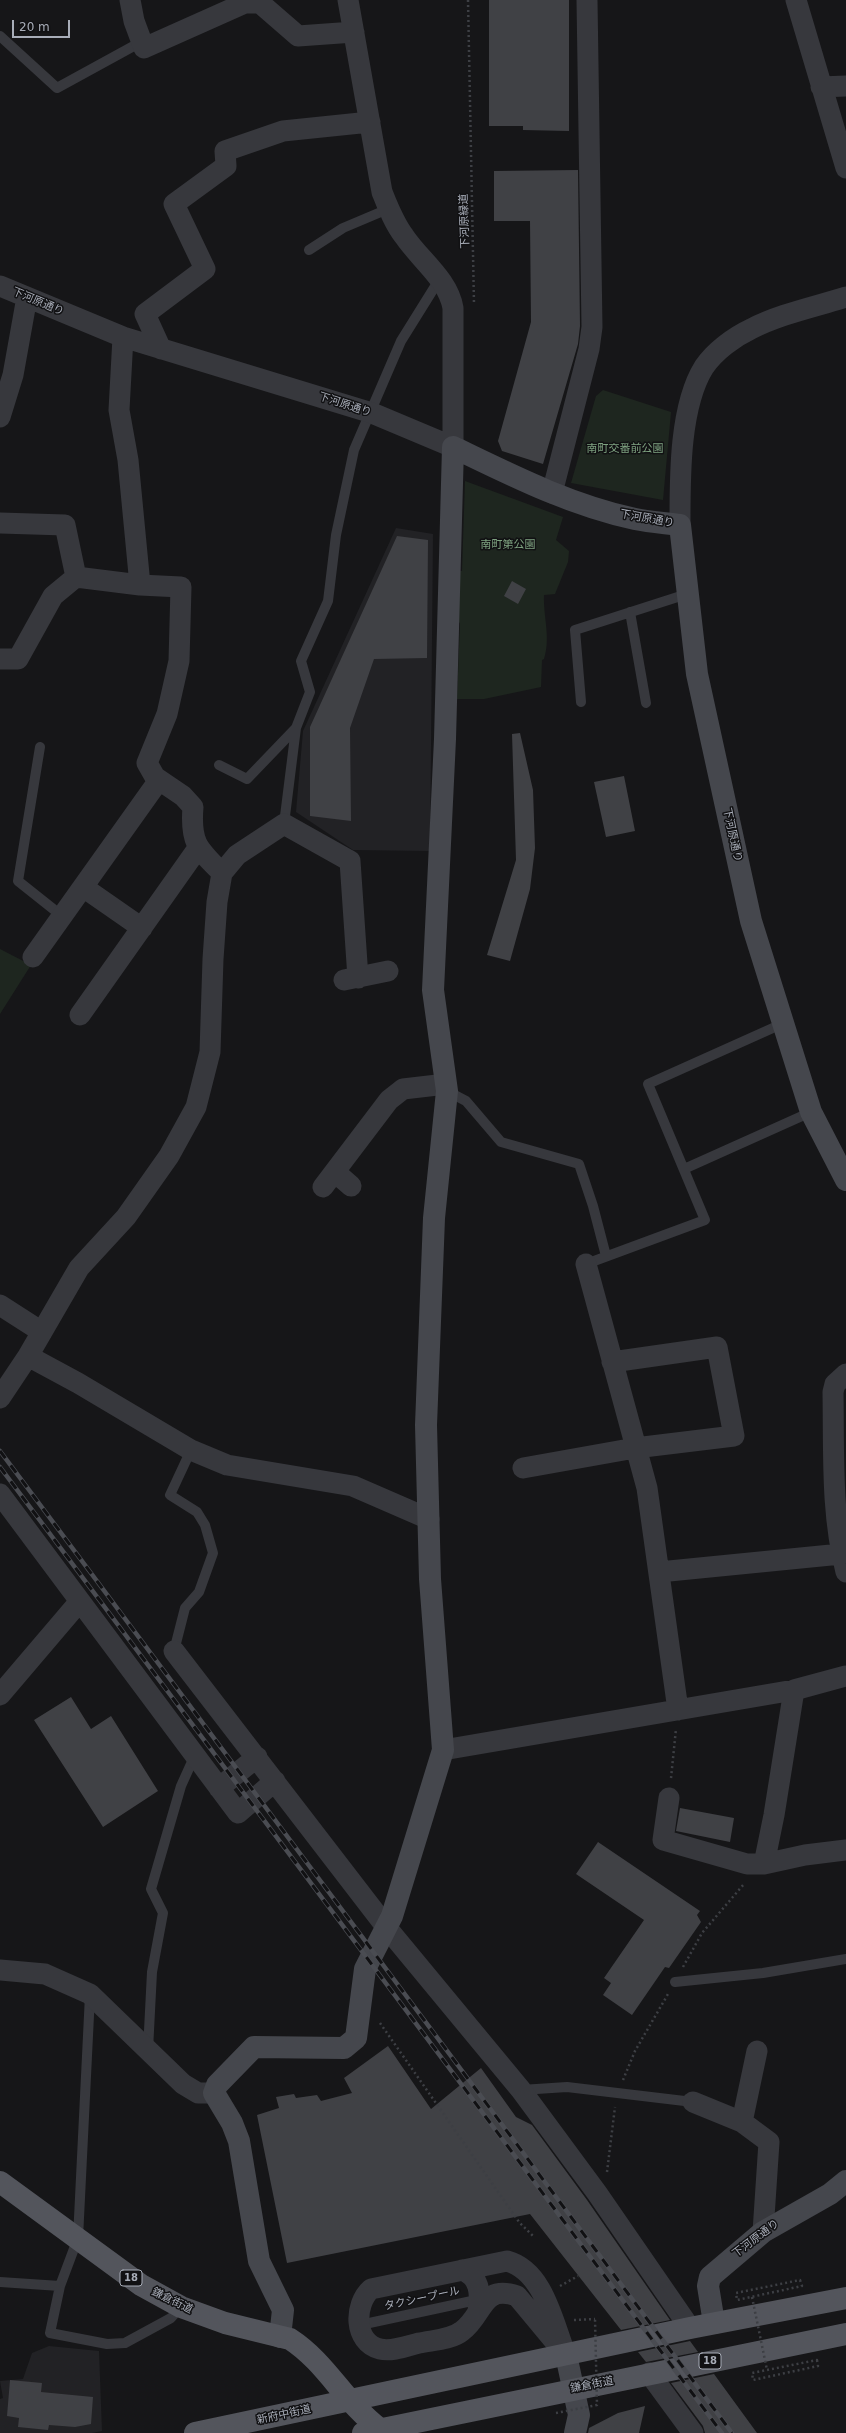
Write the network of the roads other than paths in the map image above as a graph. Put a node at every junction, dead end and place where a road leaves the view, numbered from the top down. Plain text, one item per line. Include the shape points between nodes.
1 (130, 0) edge
2 (348, 0) edge
3 (587, 0) edge
4 (796, 0) edge
5 (354, 32) junction
6 (0, 36) edge
7 (141, 42) junction
8 (846, 86) edge
9 (821, 88) junction
10 (370, 122) junction
11 (846, 168) edge
12 (388, 209) junction
13 (309, 250) dead end
14 (439, 280) junction
15 (0, 286) edge
16 (26, 297) junction
17 (846, 297) edge
18 (123, 337) junction
19 (160, 349) junction
20 (372, 413) junction
21 (0, 417) edge
22 (453, 447) junction
23 (552, 493) junction
24 (0, 523) edge
25 (680, 525) junction
26 (76, 577) junction
27 (140, 585) junction
28 (687, 594) junction
29 (630, 612) junction
30 (0, 660) edge
31 (581, 702) dead end
32 (646, 703) dead end
33 (296, 728) junction
34 (40, 747) dead end
35 (219, 765) dead end
36 (159, 780) junction
37 (284, 824) junction
38 (198, 848) junction
39 (222, 873) junction
40 (83, 887) junction
41 (62, 916) junction
42 (142, 928) junction
43 (33, 957) dead end
44 (388, 972) dead end
45 (80, 1015) dead end
46 (784, 1023) junction
47 (446, 1088) junction
48 (811, 1112) junction
49 (684, 1169) junction
50 (846, 1180) edge
51 (351, 1186) dead end
52 (606, 1256) junction
53 (586, 1264) joint
54 (0, 1305) edge
55 (42, 1332) junction
56 (28, 1356) junction
57 (612, 1362) junction
58 (846, 1374) edge
59 (0, 1398) edge
60 (635, 1448) junction
61 (191, 1450) junction
62 (523, 1468) dead end
63 (0, 1494) edge
64 (429, 1519) junction
65 (844, 1563) edge
66 (658, 1572) junction
67 (80, 1601) junction
68 (174, 1651) joint
69 (846, 1676) edge
70 (794, 1690) junction
71 (0, 1695) edge
72 (678, 1710) junction
73 (443, 1750) junction
74 (195, 1754) junction
75 (257, 1756) junction
76 (275, 1781) junction
77 (219, 1788) junction
78 (669, 1798) road end
79 (846, 1850) edge
80 (764, 1864) junction
81 (387, 1928) junction
82 (846, 1959) edge
83 (0, 1970) edge
84 (675, 1982) dead end
85 (90, 1994) junction
86 (148, 2050) junction
87 (757, 2051) dead end
88 (521, 2090) junction
89 (214, 2093) junction
90 (693, 2102) joint
91 (742, 2122) junction
92 (846, 2181) edge
93 (0, 2182) edge
94 (763, 2232) junction
95 (78, 2238) junction
96 (462, 2270) junction
97 (0, 2282) edge
98 (60, 2286) junction
99 (846, 2298) edge
100 (483, 2302) junction
101 (181, 2307) junction
102 (714, 2323) junction
103 (360, 2325) junction
104 (690, 2328) junction
105 (846, 2334) edge
106 (280, 2337) junction
107 (566, 2355) junction
108 (649, 2373) junction
109 (575, 2388) junction
110 (348, 2401) junction
111 (414, 2428) edge
112 (370, 2429) edge
113 (195, 2433) edge
114 (575, 2433) edge
115 (693, 2433) edge

1 - 7 street
2 - 5 street
3 - 23 street via 592,327 589,349
4 - 9 street
5 - 7 street via 298,36 260,3 245,3 144,48
5 - 10 street
6 - 7 lane via 57,88
8 - 9 street
9 - 11 street
10 - 12 street via 382,192
10 - 19 street via 283,130 224,151 226,166 174,204 205,269 145,314
12 - 13 lane via 343,228
12 - 14 street via 404,236
14 - 20 lane via 401,341
14 - 22 street via 451,294 454,308
15 - 16 street, 下河原通り
16 - 18 street, 下河原通り
16 - 21 street via 12,375
17 - 25 street via 751,329 731,341 705,366 697,380 688,418 682,460
18 - 19 street, 下河原通り
18 - 27 street via 119,410 128,460
19 - 20 street, 下河原通り
20 - 22 street, 下河原通り
20 - 33 lane via 354,450 336,535 328,601 301,661 310,692
22 - 23 street, 下河原通り
22 - 47 street via 445,723 433,990
23 - 25 street, 下河原通り via 621,515
24 - 26 street via 65,525
25 - 28 street, 下河原通り
26 - 27 street
26 - 30 street via 53,596 18,659
27 - 36 street via 181,586 179,661 167,714 147,763
28 - 29 lane
28 - 46 street, 下河原通り via 697,674 751,921
29 - 31 lane via 575,630
29 - 32 lane
33 - 35 lane via 247,779
33 - 37 lane
34 - 41 lane via 18,881
36 - 38 street via 183,796 192,807 191,826
36 - 40 street
37 - 39 street via 237,855
37 - 44 street via 350,861 351,979
38 - 39 street
38 - 42 street
39 - 55 street via 213,959 210,1052 196,1107 169,1156 126,1217 79,1268
40 - 41 street
40 - 42 street
41 - 43 street
42 - 45 street
46 - 48 street, 下河原通り
46 - 49 lane via 648,1084
47 - 51 street via 403,1089 389,1100 329,1179
47 - 52 lane via 466,1101 501,1142 579,1164
47 - 64 street via 434,1218 426,1425
48 - 49 lane
48 - 50 street, 下河原通り
49 - 52 lane via 705,1220
52 - 53 lane
53 - 57 street
54 - 55 street
55 - 56 street
56 - 59 street
56 - 61 street
57 - 60 street
57 - 60 street via 718,1346 734,1436
58 - 65 street via 835,1384 834,1392 834,1500
60 - 62 street
60 - 66 street via 647,1488
61 - 64 street via 227,1465 353,1486
61 - 68 lane via 170,1495 198,1512 205,1525 212,1553 199,1592 185,1608
63 - 67 street
64 - 73 street via 434,1636
65 - 66 street
66 - 72 street
67 - 71 street
67 - 74 street
68 - 75 street
69 - 70 street
70 - 72 street
70 - 80 street
72 - 73 street
73 - 81 street
74 - 77 street
74 - 86 lane via 181,1786 151,1888 163,1913 152,1972
75 - 76 street
75 - 77 street
76 - 77 street via 238,1813
76 - 81 street
78 - 80 street via 663,1840 747,1864
79 - 80 street
81 - 88 street
81 - 89 street via 365,1969 356,2038 344,2048 254,2047 217,2085
82 - 84 lane via 763,1973
83 - 85 street via 45,1974
85 - 86 street
85 - 95 lane
86 - 89 street via 183,2084 198,2093
87 - 91 street
88 - 90 lane via 567,2087
88 - 104 street via 604,2203
89 - 106 street via 232,2123 239,2141 259,2261 283,2310
90 - 91 street
91 - 94 street via 769,2142
92 - 94 street, 下河原通り via 830,2194
93 - 95 main road, 鎌倉街道 / 18
94 - 102 street, 下河原通り via 710,2277 708,2286
95 - 98 lane
95 - 101 main road, 鎌倉街道 / 18 via 140,2285
96 - 100 street via 468,2272 477,2282
96 - 103 street via 371,2289 359,2305
96 - 107 street via 507,2261 523,2268 538,2288
97 - 98 lane
98 - 101 lane via 50,2333 107,2344 124,2343 170,2318
99 - 102 main road
100 - 103 lane, タクシープール
100 - 103 street via 470,2324 453,2336 386,2350 370,2343 362,2333
100 - 107 street via 507,2292 517,2296
101 - 106 main road, 鎌倉街道 / 18 via 225,2323
102 - 104 main road
104 - 107 main road
105 - 108 main road, 鎌倉街道 / 18
106 - 110 main road, 鎌倉街道 / 18 via 290,2339 307,2352 325,2370
107 - 109 street
107 - 110 main road
108 - 109 main road, 鎌倉街道 / 18
108 - 115 street
109 - 111 main road, 鎌倉街道 / 18
109 - 114 street via 579,2415
110 - 112 main road, 鎌倉街道 / 18
110 - 113 main road, 新府中街道
111 - 112 main road, 鎌倉街道 / 18

